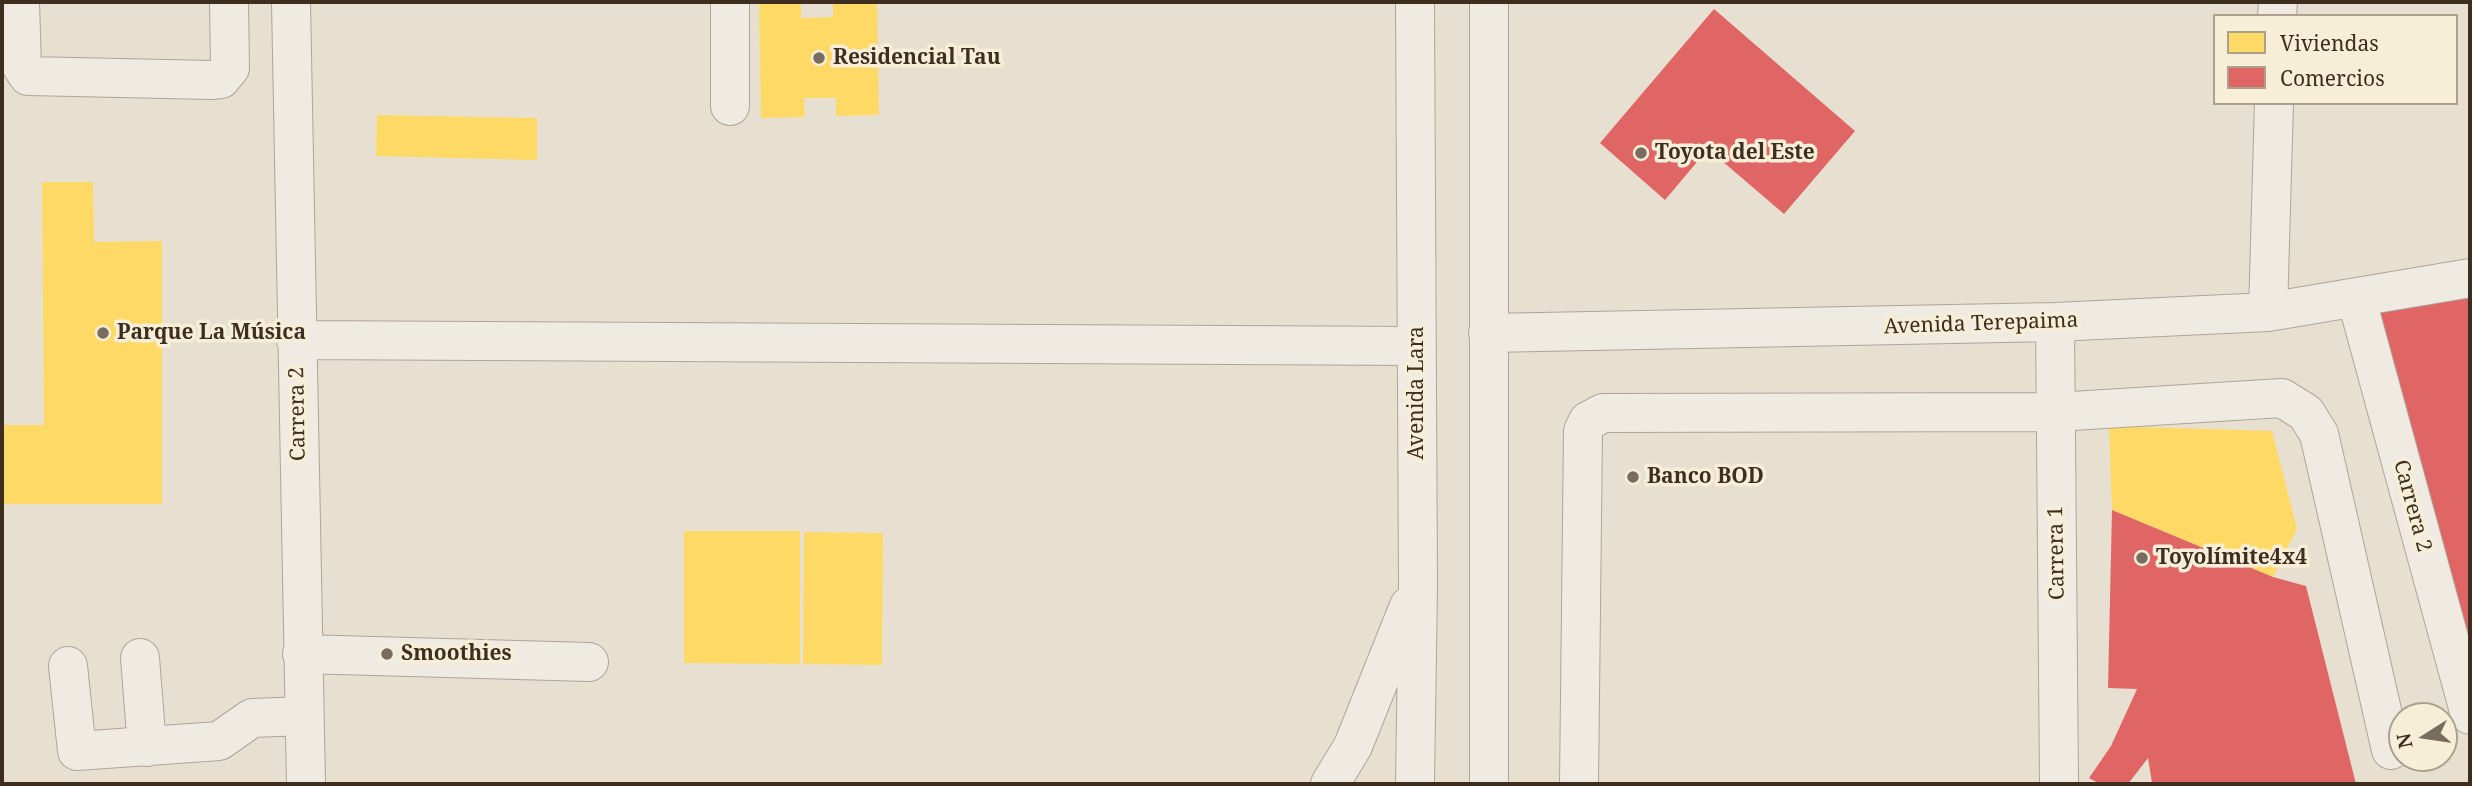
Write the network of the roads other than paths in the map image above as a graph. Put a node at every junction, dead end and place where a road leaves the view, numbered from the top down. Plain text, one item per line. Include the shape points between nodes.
1 (20, 2) edge
2 (229, 2) edge
3 (291, 2) edge
4 (730, 2) edge
5 (1415, 2) edge
6 (1489, 2) edge
7 (2274, 105) edge
8 (730, 106) dead end
9 (2470, 278) edge
10 (2356, 297) junction
11 (2269, 312) junction
12 (2055, 322) junction
13 (1488, 333) junction
14 (296, 340) junction
15 (1417, 346) junction
16 (2056, 412) junction
17 (1418, 585) junction
18 (302, 654) junction
19 (140, 658) dead end
20 (589, 662) dead end
21 (68, 666) dead end
22 (2470, 715) edge
23 (304, 716) junction
24 (2388, 737) edge
25 (148, 747) junction
26 (306, 784) edge
27 (1330, 784) edge
28 (1415, 784) edge
29 (1489, 784) edge
30 (1579, 784) edge
31 (2059, 784) edge

1 - 2 street via 22,67 28,76 211,80 221,79 230,68
3 - 14 street, Carrera 2
4 - 8 street
5 - 15 street, Avenida Lara
6 - 13 street
7 - 11 street
9 - 10 street, Avenida Terepaima
10 - 11 street, Avenida Terepaima
10 - 22 street, Carrera 2
11 - 12 street, Avenida Terepaima
12 - 13 street, Avenida Terepaima
12 - 16 street, Carrera 1
13 - 29 street
14 - 15 street
14 - 18 street, Carrera 2
15 - 17 street, Avenida Lara
16 - 24 street via 2282,398 2306,413 2319,434
16 - 30 street via 1603,413 1588,421 1583,431
16 - 31 street, Carrera 1
17 - 27 street via 1353,746
17 - 28 street, Avenida Lara
18 - 20 street
18 - 23 street, Carrera 2
19 - 25 street
21 - 25 street via 77,751
23 - 25 street via 253,718 219,741
23 - 26 street, Carrera 2

